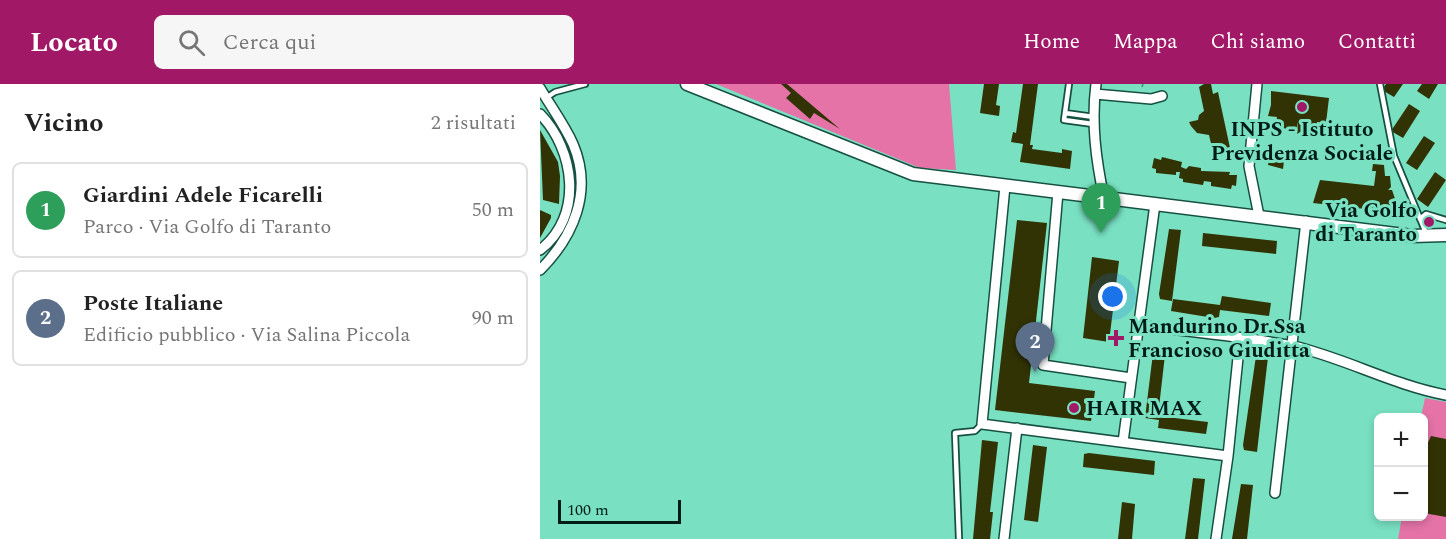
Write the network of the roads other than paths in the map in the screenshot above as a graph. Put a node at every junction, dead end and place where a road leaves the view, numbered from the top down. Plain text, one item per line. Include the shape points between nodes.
1 (585, 84) edge
2 (687, 84) edge
3 (1069, 84) edge
4 (1257, 84) edge
5 (1380, 84) edge
6 (540, 88) edge
7 (1095, 89) edge
8 (1162, 96) dead end
9 (543, 100) edge
10 (1065, 113) junction
11 (540, 114) edge
12 (1094, 121) junction
13 (1005, 186) junction
14 (1058, 192) junction
15 (1104, 198) junction
16 (1155, 204) junction
17 (1259, 216) junction
18 (1420, 219) junction
19 (1446, 220) edge
20 (1306, 221) junction
21 (1446, 235) edge
22 (1427, 236) junction
23 (541, 249) edge
24 (552, 258) junction
25 (540, 270) edge
26 (1137, 325) junction
27 (1240, 338) junction
28 (1293, 347) junction
29 (1131, 378) junction
30 (1446, 395) edge
31 (982, 424) junction
32 (1017, 428) junction
33 (1123, 442) junction
34 (1228, 456) junction
35 (1275, 493) dead end
36 (959, 539) edge
37 (1004, 539) edge
38 (1216, 539) edge

1 - 9 lane via 555,92
2 - 13 street via 913,174
3 - 10 lane
4 - 17 street via 1249,166
5 - 18 lane via 1394,156
6 - 9 street
7 - 8 street via 1151,99
7 - 12 street
9 - 24 street via 574,146 582,175 576,218
10 - 12 lane
10 - 12 lane via 1064,120
11 - 23 street via 566,154 570,195 557,232
12 - 15 street via 1096,160
13 - 14 street
13 - 31 street
14 - 15 street
14 - 29 street via 1043,365
15 - 16 street
16 - 17 street
16 - 26 street
17 - 20 street
18 - 19 lane via 1426,214
18 - 22 lane
20 - 22 street
20 - 28 street
21 - 22 street
23 - 24 street
24 - 25 street
26 - 27 street
26 - 29 street
27 - 28 street
27 - 34 street
28 - 30 street
28 - 35 street
29 - 33 street
31 - 32 street
31 - 36 lane via 975,430 955,433
32 - 33 street
32 - 37 street
33 - 34 street
34 - 38 street

